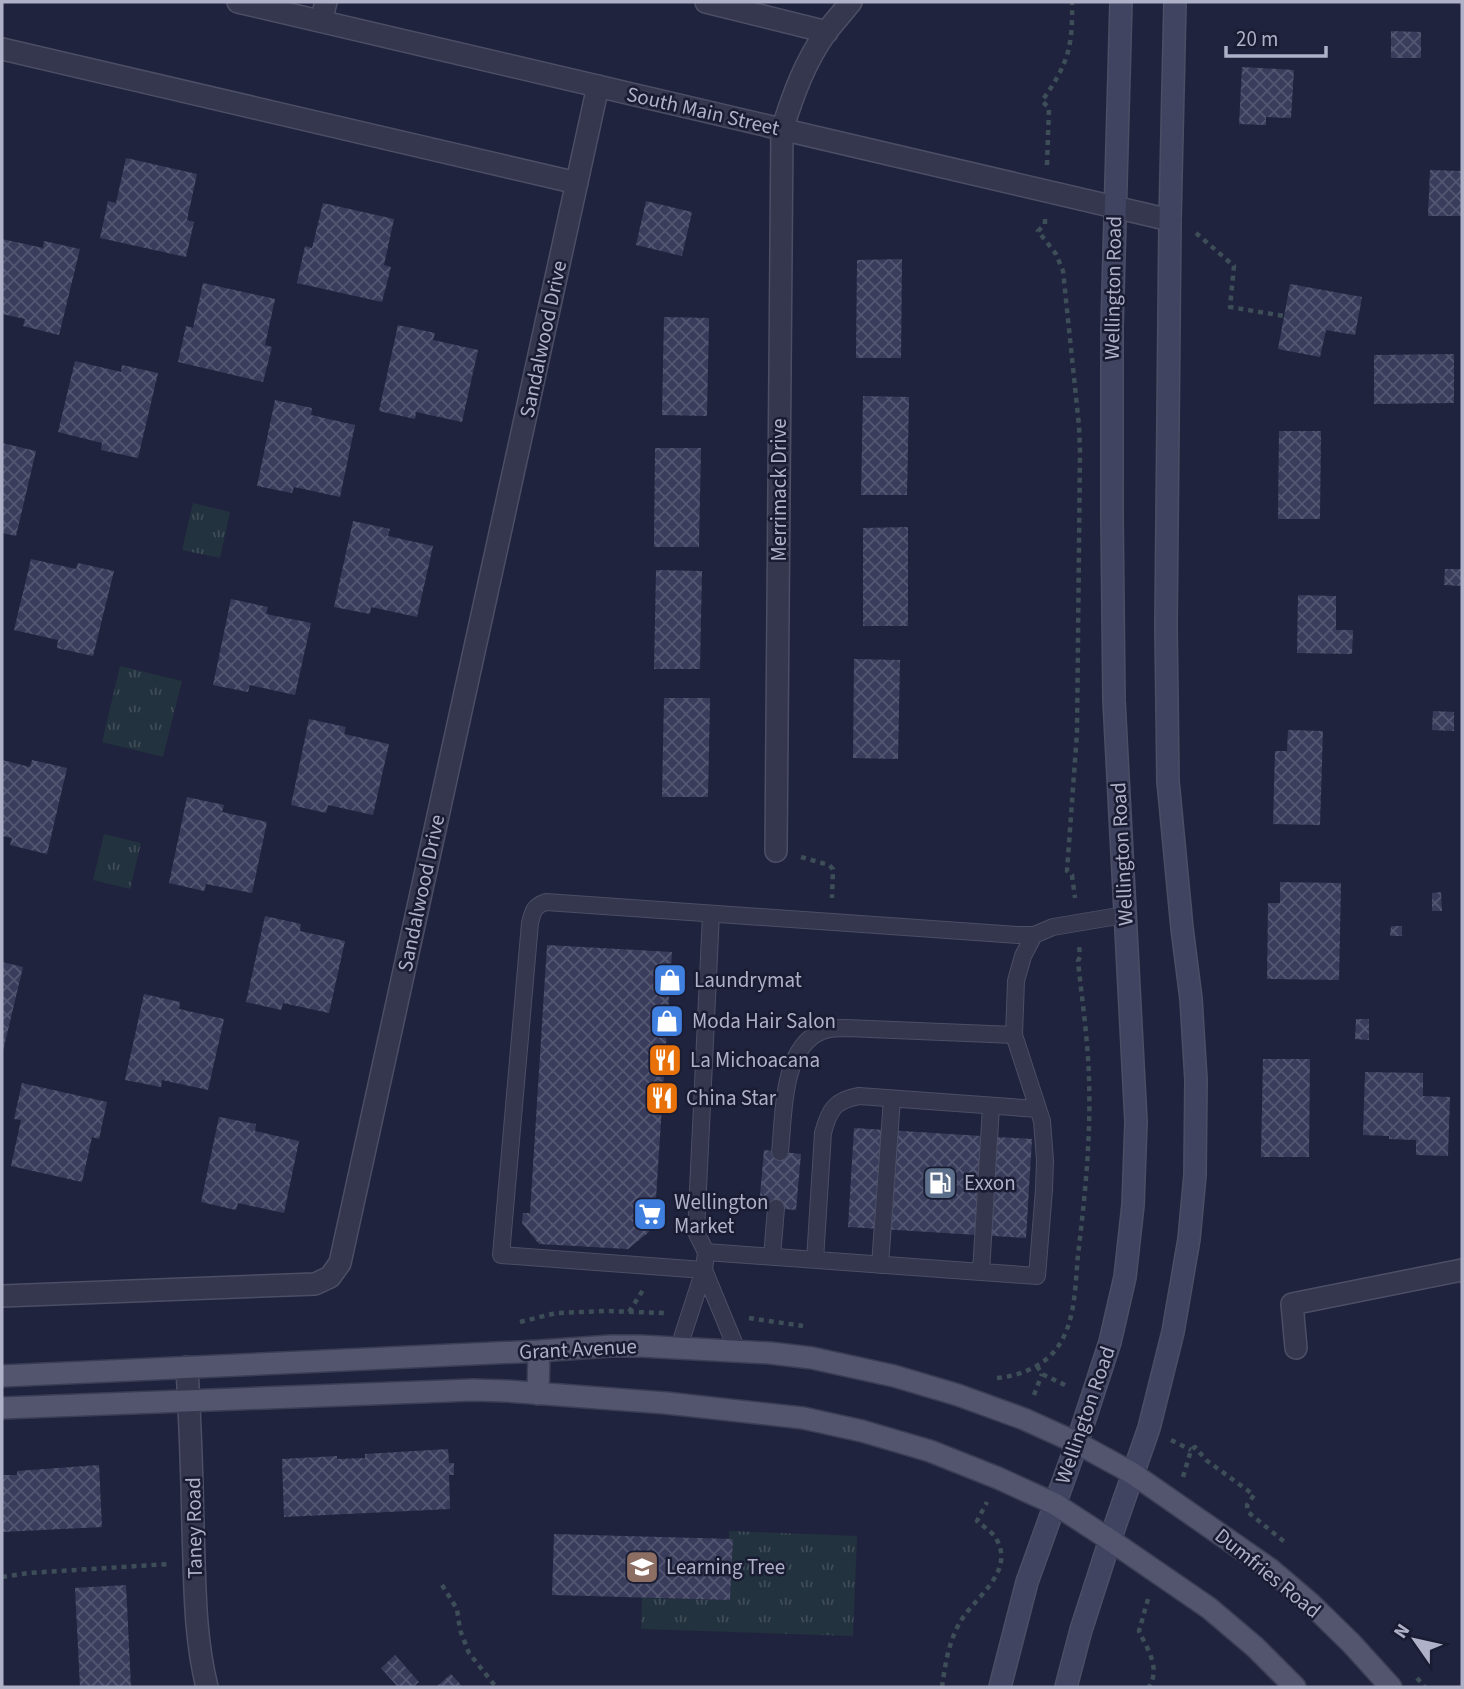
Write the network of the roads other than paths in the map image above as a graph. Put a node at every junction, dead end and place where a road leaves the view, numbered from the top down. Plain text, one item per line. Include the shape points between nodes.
1 (237, 2) edge
2 (706, 2) edge
3 (851, 2) edge
4 (1121, 2) edge
5 (1175, 2) edge
6 (323, 11) edge
7 (827, 32) junction
8 (2, 48) edge
9 (598, 86) junction
10 (782, 130) junction
11 (577, 183) junction
12 (1115, 207) junction
13 (1170, 220) junction
14 (776, 850) road end
15 (711, 914) junction
16 (1124, 915) junction
17 (1034, 935) junction
18 (1014, 1035) junction
19 (892, 1099) junction
20 (991, 1106) junction
21 (1038, 1109) junction
22 (780, 1152) dead end
23 (776, 1208) dead end
24 (706, 1252) junction
25 (772, 1257) junction
26 (815, 1260) junction
27 (880, 1265) junction
28 (704, 1270) junction
29 (1462, 1270) edge
30 (981, 1272) junction
31 (2, 1296) edge
32 (678, 1348) junction
33 (1296, 1348) dead end
34 (737, 1350) junction
35 (539, 1351) junction
36 (187, 1367) junction
37 (2, 1376) edge
38 (538, 1394) junction
39 (189, 1401) junction
40 (2, 1408) edge
41 (1077, 1443) junction
42 (1132, 1473) junction
43 (1055, 1504) junction
44 (1110, 1540) junction
45 (207, 1687) edge
46 (1000, 1687) edge
47 (1066, 1687) edge
48 (1295, 1687) edge
49 (1391, 1687) edge

1 - 6 street, South Main Street
2 - 7 street
3 - 7 street, Merrimack Drive
4 - 12 main road, Wellington Road
5 - 13 main road
6 - 9 street, South Main Street
7 - 10 street, Merrimack Drive via 803,71
8 - 11 street
9 - 10 street, South Main Street
9 - 11 street, Sandalwood Drive
10 - 12 street, South Main Street
10 - 14 street, Merrimack Drive
11 - 31 street, Sandalwood Drive via 340,1264 330,1277 314,1284
12 - 13 street, South Main Street
12 - 16 main road, Wellington Road via 1114,700
13 - 42 main road via 1168,781 1191,999 1195,1175 1173,1332 1149,1428
15 - 17 lane
15 - 24 lane via 696,1232
15 - 28 lane via 545,902 533,912 501,1255
16 - 17 lane via 1053,927
16 - 41 main road, Wellington Road via 1136,1122 1133,1205 1125,1277 1110,1342
17 - 18 lane via 1016,981
18 - 21 lane
18 - 22 lane via 822,1031 803,1045 788,1077
19 - 20 lane
19 - 26 lane via 848,1098 834,1105 827,1119
19 - 27 lane
20 - 21 lane
20 - 30 lane
21 - 30 lane via 1045,1160 1037,1276
23 - 25 lane
24 - 25 lane
24 - 28 lane
25 - 26 lane
26 - 27 lane
27 - 30 lane
28 - 32 lane
28 - 34 lane
29 - 33 street via 1292,1304
32 - 34 main road, Grant Avenue
32 - 35 main road, Grant Avenue
34 - 41 main road, Grant Avenue via 812,1358 894,1376 1024,1419
35 - 36 main road, Grant Avenue
35 - 38 main road
36 - 37 main road, Grant Avenue
36 - 39 street, Taney Road
38 - 39 main road, Grant Avenue via 473,1390
38 - 43 main road, Grant Avenue via 803,1418 930,1451
39 - 40 main road, Grant Avenue
39 - 45 street, Taney Road via 195,1612
41 - 42 main road, Grant Avenue
41 - 43 main road, Wellington Road
42 - 44 main road
42 - 49 main road, Dumfries Road via 1270,1569 1351,1643
43 - 44 main road, Grant Avenue
43 - 46 main road, Wellington Road via 1027,1582
44 - 47 main road
44 - 48 main road via 1209,1608

